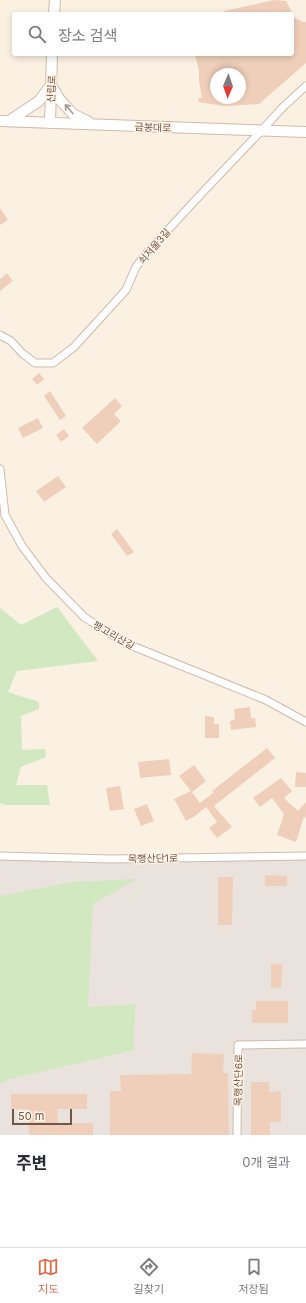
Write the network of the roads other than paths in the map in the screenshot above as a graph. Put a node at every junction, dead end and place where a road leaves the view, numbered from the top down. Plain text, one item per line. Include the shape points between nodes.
1 (54, 0) edge
2 (54, 12) edge
3 (52, 56) edge
4 (51, 85) junction
5 (306, 86) edge
6 (4, 121) edge
7 (50, 123) junction
8 (94, 125) junction
9 (262, 130) junction
10 (306, 132) edge
11 (0, 335) edge
12 (0, 469) edge
13 (306, 722) edge
14 (0, 856) edge
15 (306, 856) edge
16 (306, 1044) edge
17 (237, 1135) edge

1 - 2 street
3 - 4 street, 신립로
4 - 6 street via 39,101
4 - 7 street, 신립로
8 -> 4 street via 73,114
5 - 9 street, 쇠저울3길
6 - 7 street, 금봉대로
7 - 8 street, 금봉대로
8 - 9 street, 금봉대로
9 - 10 street, 금봉대로
9 - 11 street, 쇠저울3길 via 144,256 126,290 74,347 52,363 35,363 11,341
12 - 13 street, 팽고리산길 via 8,522 46,578 84,617 125,643 266,700
14 - 15 street, 목행산단1로 via 111,859
16 - 17 street, 목행산단6로 via 238,1045

